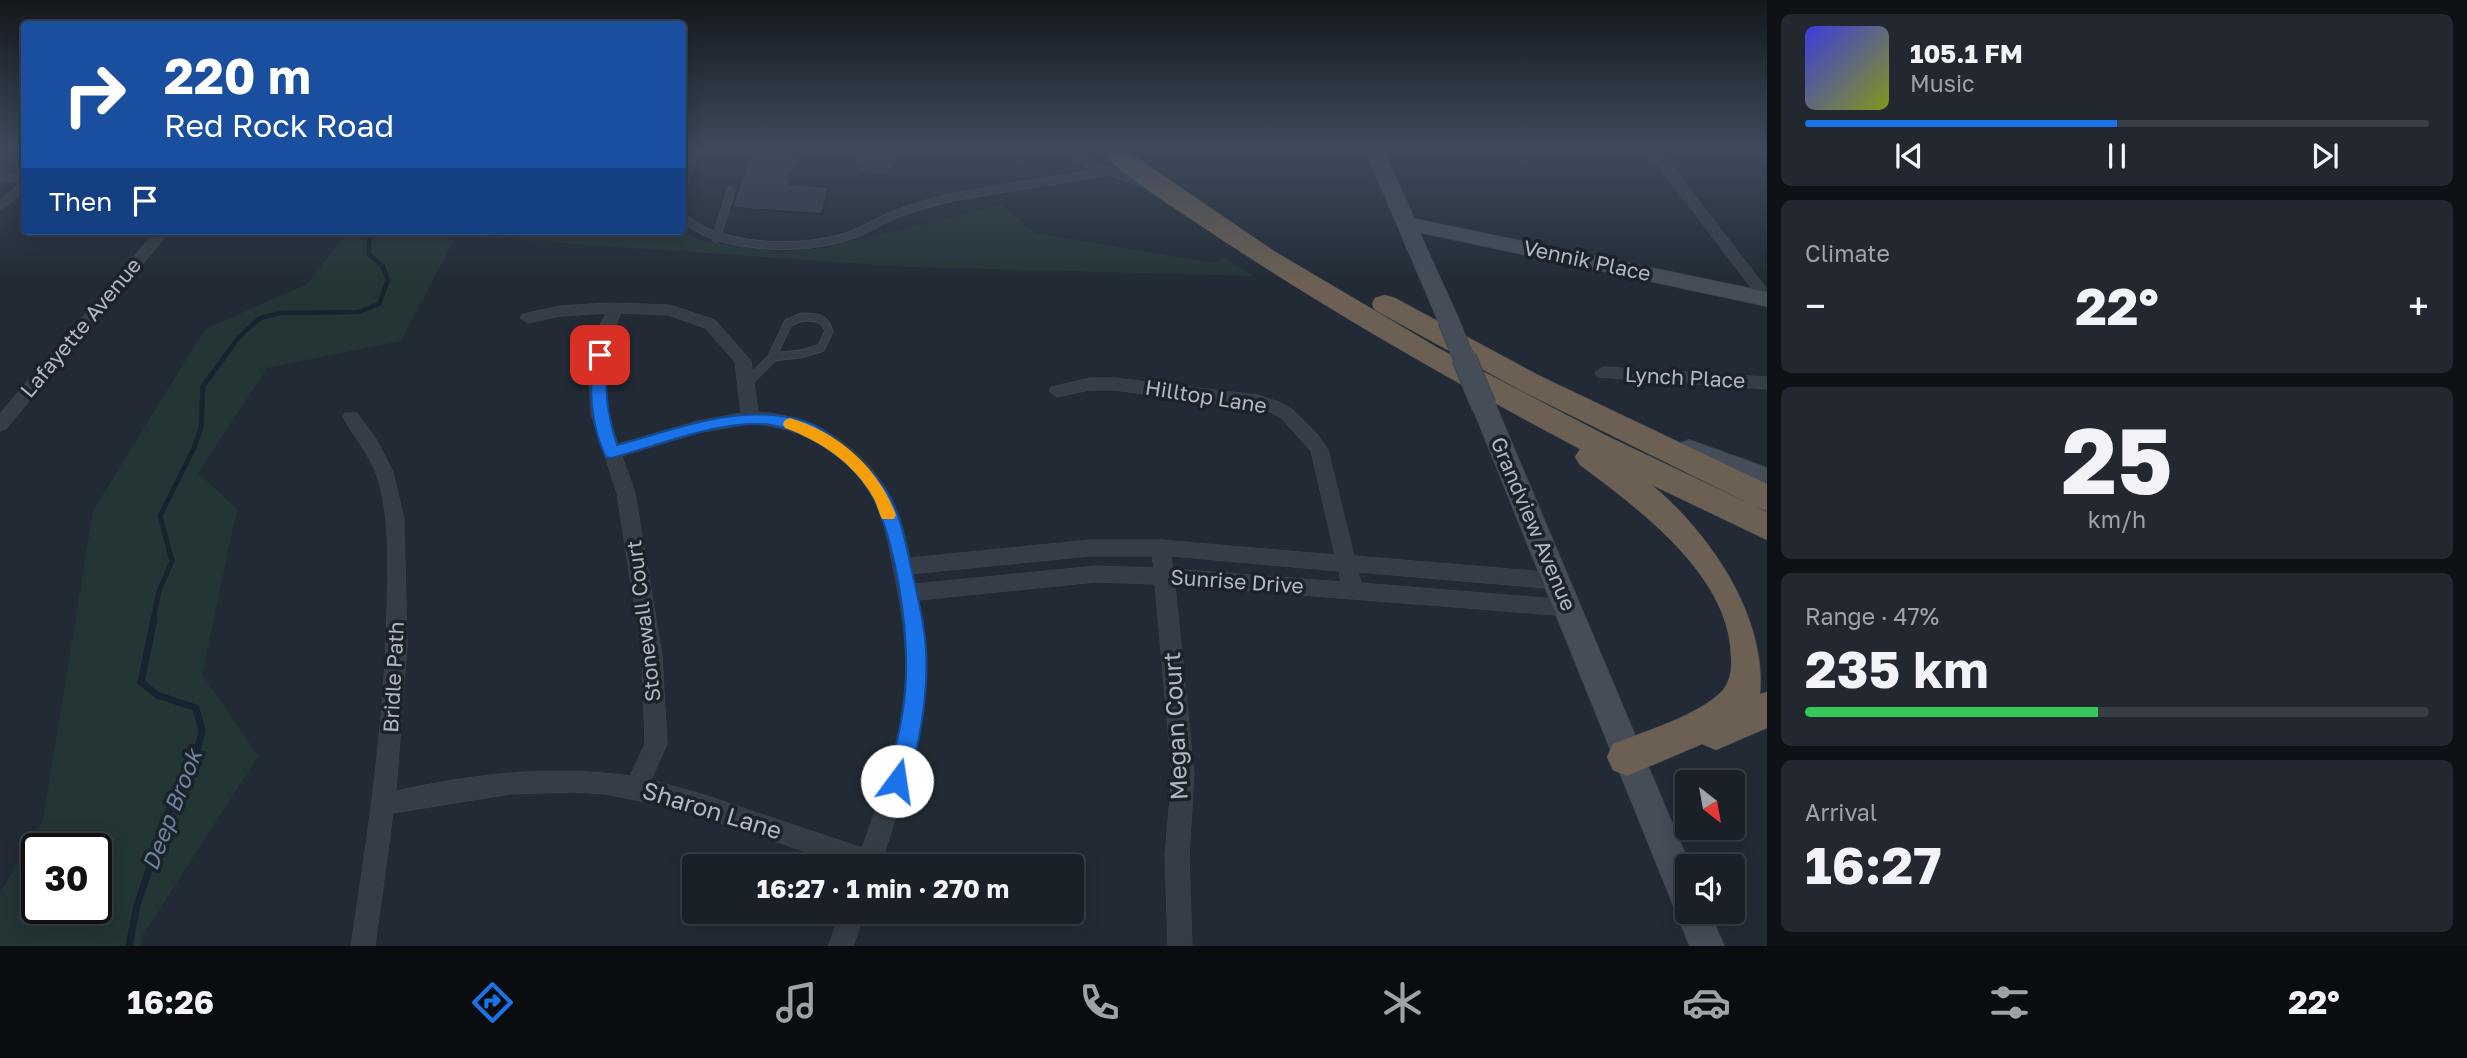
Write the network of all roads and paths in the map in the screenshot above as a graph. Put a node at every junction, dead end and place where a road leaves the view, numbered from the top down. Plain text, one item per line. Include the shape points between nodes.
1 (16, 193) edge
2 (730, 193) edge
3 (973, 193) edge
4 (1169, 193) edge
5 (1209, 193) edge
6 (1393, 193) edge
7 (1686, 193) edge
8 (0, 207) edge
9 (686, 222) edge
10 (1406, 223) junction
11 (160, 235) edge
12 (716, 238) junction
13 (1767, 299) edge
14 (616, 308) junction
15 (528, 318) dead end
16 (772, 357) junction
17 (1457, 357) junction
18 (1603, 373) dead end
19 (1767, 383) edge
20 (746, 384) junction
21 (1056, 391) dead end
22 (351, 417) dead end
23 (750, 418) junction
24 (0, 425) edge
25 (611, 453) junction
26 (1767, 478) edge
27 (1767, 498) edge
28 (1767, 527) edge
29 (1161, 548) junction
30 (1346, 562) junction
31 (902, 568) junction
32 (1164, 576) junction
33 (1557, 581) junction
34 (1353, 591) junction
35 (908, 593) junction
36 (1568, 608) junction
37 (1767, 709) edge
38 (1628, 757) junction
39 (636, 788) junction
40 (385, 804) junction
41 (841, 854) edge
42 (872, 854) edge
43 (1675, 871) edge
44 (849, 924) edge
45 (1697, 924) edge
46 (363, 946) edge
47 (841, 946) edge
48 (1180, 946) edge
49 (1707, 946) edge

1 - 8 street
2 - 12 lane
3 - 12 lane via 901,212 839,239 796,244
4 - 17 highway via 1288,272
5 - 17 highway
6 - 10 street, Grandview Avenue
7 - 13 street
9 - 12 lane
10 - 13 street, Vennik Place
10 - 33 street, Grandview Avenue, bridge
11 - 24 street, Lafayette Avenue
14 - 15 street via 554,310
14 - 20 street via 670,310 710,324 743,361
14 - 25 street, Stonewall Court via 605,331 597,381 599,414
16 - 16 lane via 787,324 801,316 826,322 829,331 821,348
16 - 20 lane
17 - 26 street
17 - 27 highway
17 - 28 highway via 1576,432
17 - 38 highway via 1647,500 1708,562 1739,608 1751,654 1749,675 1733,705
18 - 19 street, Lynch Place
20 - 23 street
21 - 30 street, Hilltop Lane via 1114,384 1273,405 1300,425 1319,450
22 - 40 street, Bridle Path via 372,445 390,489 397,538 397,648
23 - 25 street
23 - 31 street via 802,426 862,470 881,496
25 - 39 street, Stonewall Court via 626,493 653,655 656,744
29 - 30 street, Sunrise Drive
29 - 31 street, Sunrise Drive via 1090,548
29 - 32 street, Megan Court
30 - 33 street, Sunrise Drive
30 - 34 street, Hilltop Lane
31 - 35 street
32 - 34 street, Sunrise Drive
32 - 35 street, Sunrise Drive via 1084,575
32 - 48 street, Megan Court via 1183,774 1177,856
33 - 36 street, Grandview Avenue
34 - 36 street, Sunrise Drive
35 - 42 street via 916,633 911,725
36 - 38 street, Grandview Avenue
37 - 38 highway via 1679,748
38 - 43 street, Grandview Avenue
39 - 40 street, Sharon Lane via 584,781 531,781 477,785
39 - 41 street, Sharon Lane via 676,796
40 - 46 street, Bridle Path
44 - 47 street
45 - 49 street

